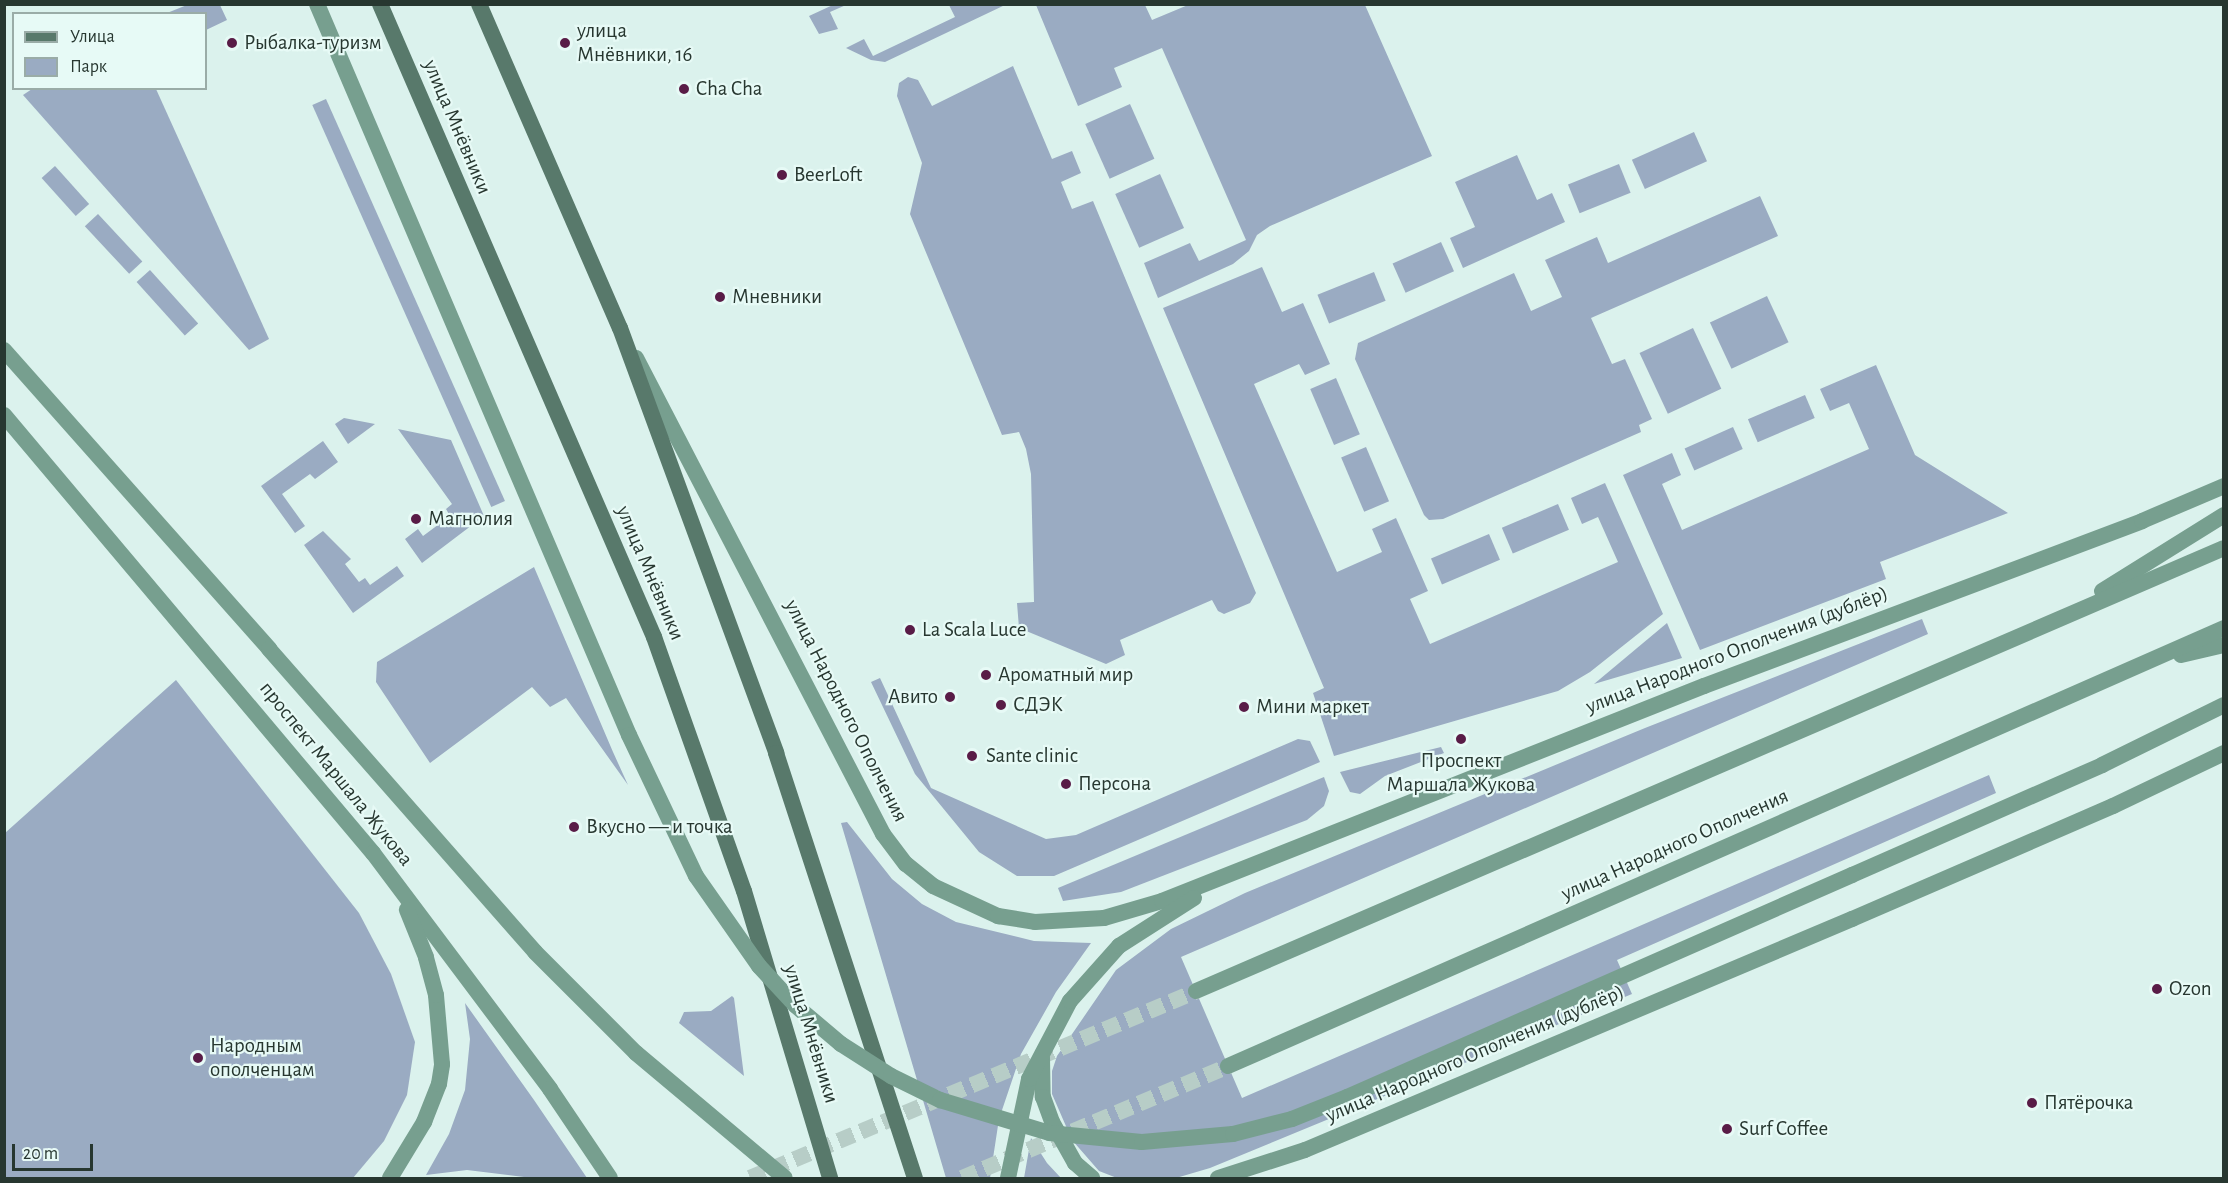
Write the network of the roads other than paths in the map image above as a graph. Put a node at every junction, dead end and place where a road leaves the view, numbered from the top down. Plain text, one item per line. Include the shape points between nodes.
1 (317, 4) edge
2 (380, 4) edge
3 (479, 4) edge
4 (620, 328) junction
5 (4, 350) edge
6 (4, 415) edge
7 (2223, 486) edge
8 (2223, 515) edge
9 (2223, 548) edge
10 (2053, 622) junction
11 (2223, 628) edge
12 (2223, 645) edge
13 (2139, 666) junction
14 (2223, 705) edge
15 (2223, 753) edge
16 (374, 853) junction
17 (1270, 861) junction
18 (1196, 991) tunnel mouth
19 (1048, 1037) junction
20 (1228, 1066) tunnel mouth
21 (1305, 1150) junction
22 (390, 1179) edge
23 (610, 1179) edge
24 (785, 1179) edge
25 (830, 1179) edge
26 (915, 1179) edge
27 (1008, 1179) edge
28 (1092, 1179) edge
29 (1218, 1179) edge
30 (1255, 1179) edge

1 - 14 main road, bridge via 629,735 696,876 759,966 796,1006 841,1044 891,1076 940,1100 1049,1133 1142,1142 1233,1134 1292,1119 2102,765
2 - 25 main road, улица Мнёвники via 654,637 744,891
3 - 4 main road
4 - 17 main road, улица Народного Ополчения via 785,642 863,801 906,864 933,886 998,916 1072,923 1135,910
4 - 26 main road via 776,753
5 - 24 main road, проспект Маршала Жукова, bridge via 535,952 636,1053
6 - 16 main road, проспект Маршала Жукова
7 - 17 main road, улица Народного Ополчения (дублёр) via 2142,521 1693,690
8 - 10 main road
9 - 10 main road
10 - 18 main road
11 - 13 main road
12 - 13 main road
13 - 20 main road, улица Народного Ополчения
15 - 21 main road, улица Народного Ополчения (дублёр) via 2113,806
16 - 22 main road via 415,925 436,995 442,1040 439,1084 432,1105 416,1140
16 - 23 main road, проспект Маршала Жукова via 550,1089
17 - 19 main road via 1186,902 1119,946 1084,982
19 - 27 main road via 1029,1079
19 - 28 main road via 1042,1055 1043,1097 1063,1145
21 - 29 main road
21 - 30 main road

